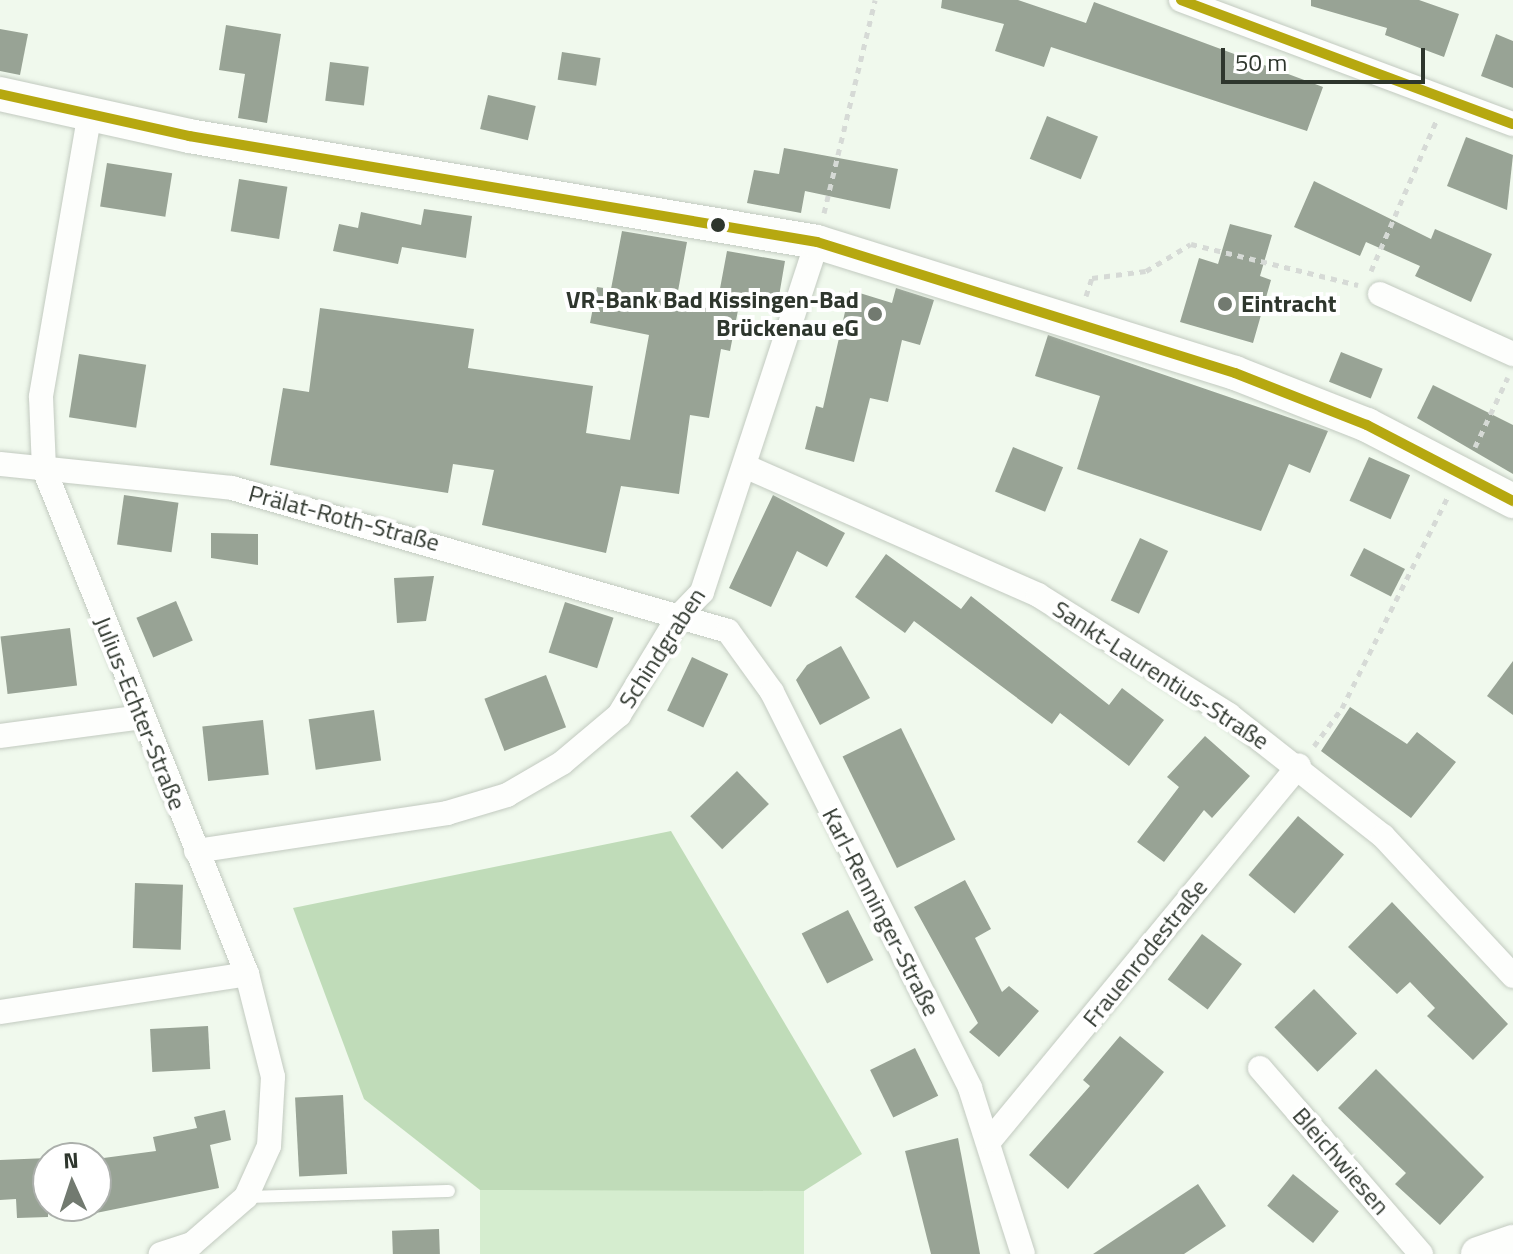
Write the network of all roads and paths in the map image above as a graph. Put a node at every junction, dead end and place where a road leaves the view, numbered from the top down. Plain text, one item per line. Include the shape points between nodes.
1 (875, 0) edge
2 (1181, 0) edge
3 (0, 94) edge
4 (1446, 97) junction
5 (89, 118) junction
6 (1513, 124) edge
7 (817, 242) junction
8 (1372, 290) junction
9 (1078, 324) junction
10 (1513, 354) edge
11 (1513, 366) edge
12 (0, 464) edge
13 (747, 467) junction
14 (44, 469) junction
15 (1460, 472) junction
16 (1513, 501) edge
17 (679, 616) junction
18 (142, 717) junction
19 (0, 736) edge
20 (1299, 766) junction
21 (196, 851) junction
22 (247, 974) junction
23 (1513, 976) edge
24 (0, 1012) edge
25 (1260, 1068) dead end
26 (991, 1139) junction
27 (449, 1191) dead end
28 (246, 1197) junction
29 (1513, 1242) edge
30 (161, 1254) edge
31 (1023, 1254) edge
32 (1421, 1254) edge
33 (1478, 1254) edge

1 - 7 path
2 - 4 street
3 - 5 street
4 - 6 street
4 - 8 path
5 - 7 street
5 - 14 street, Julius-Echter-Straße via 41,397
7 - 9 street
7 - 13 street, Schindgraben
8 - 9 path via 1191,244 1146,271 1092,278
8 - 10 street
9 - 15 street via 1250,379
11 - 15 path
12 - 14 street, Prälat-Roth-Straße
13 - 17 street, Schindgraben via 702,592
13 - 20 street, Sankt-Laurentius-Straße via 1038,595
14 - 17 street, Prälat-Roth-Straße via 232,488
14 - 18 street, Julius-Echter-Straße
15 - 16 street
15 - 20 path via 1342,708
17 - 21 street, Schindgraben via 619,715 562,763 507,795 447,813
17 - 26 street, Karl-Renninger-Straße via 728,631 772,692
18 - 19 street
18 - 21 street, Julius-Echter-Straße
20 - 23 street, Sankt-Laurentius-Straße via 1383,836
20 - 26 street, Frauenrodestraße
21 - 22 street, Julius-Echter-Straße
22 - 24 street
22 - 28 street, Julius-Echter-Straße via 273,1077 269,1146
25 - 32 street, Bleichwiesen
26 - 31 street, Karl-Renninger-Straße
27 - 28 lane
28 - 30 street, Julius-Echter-Straße via 192,1244
29 - 33 street

